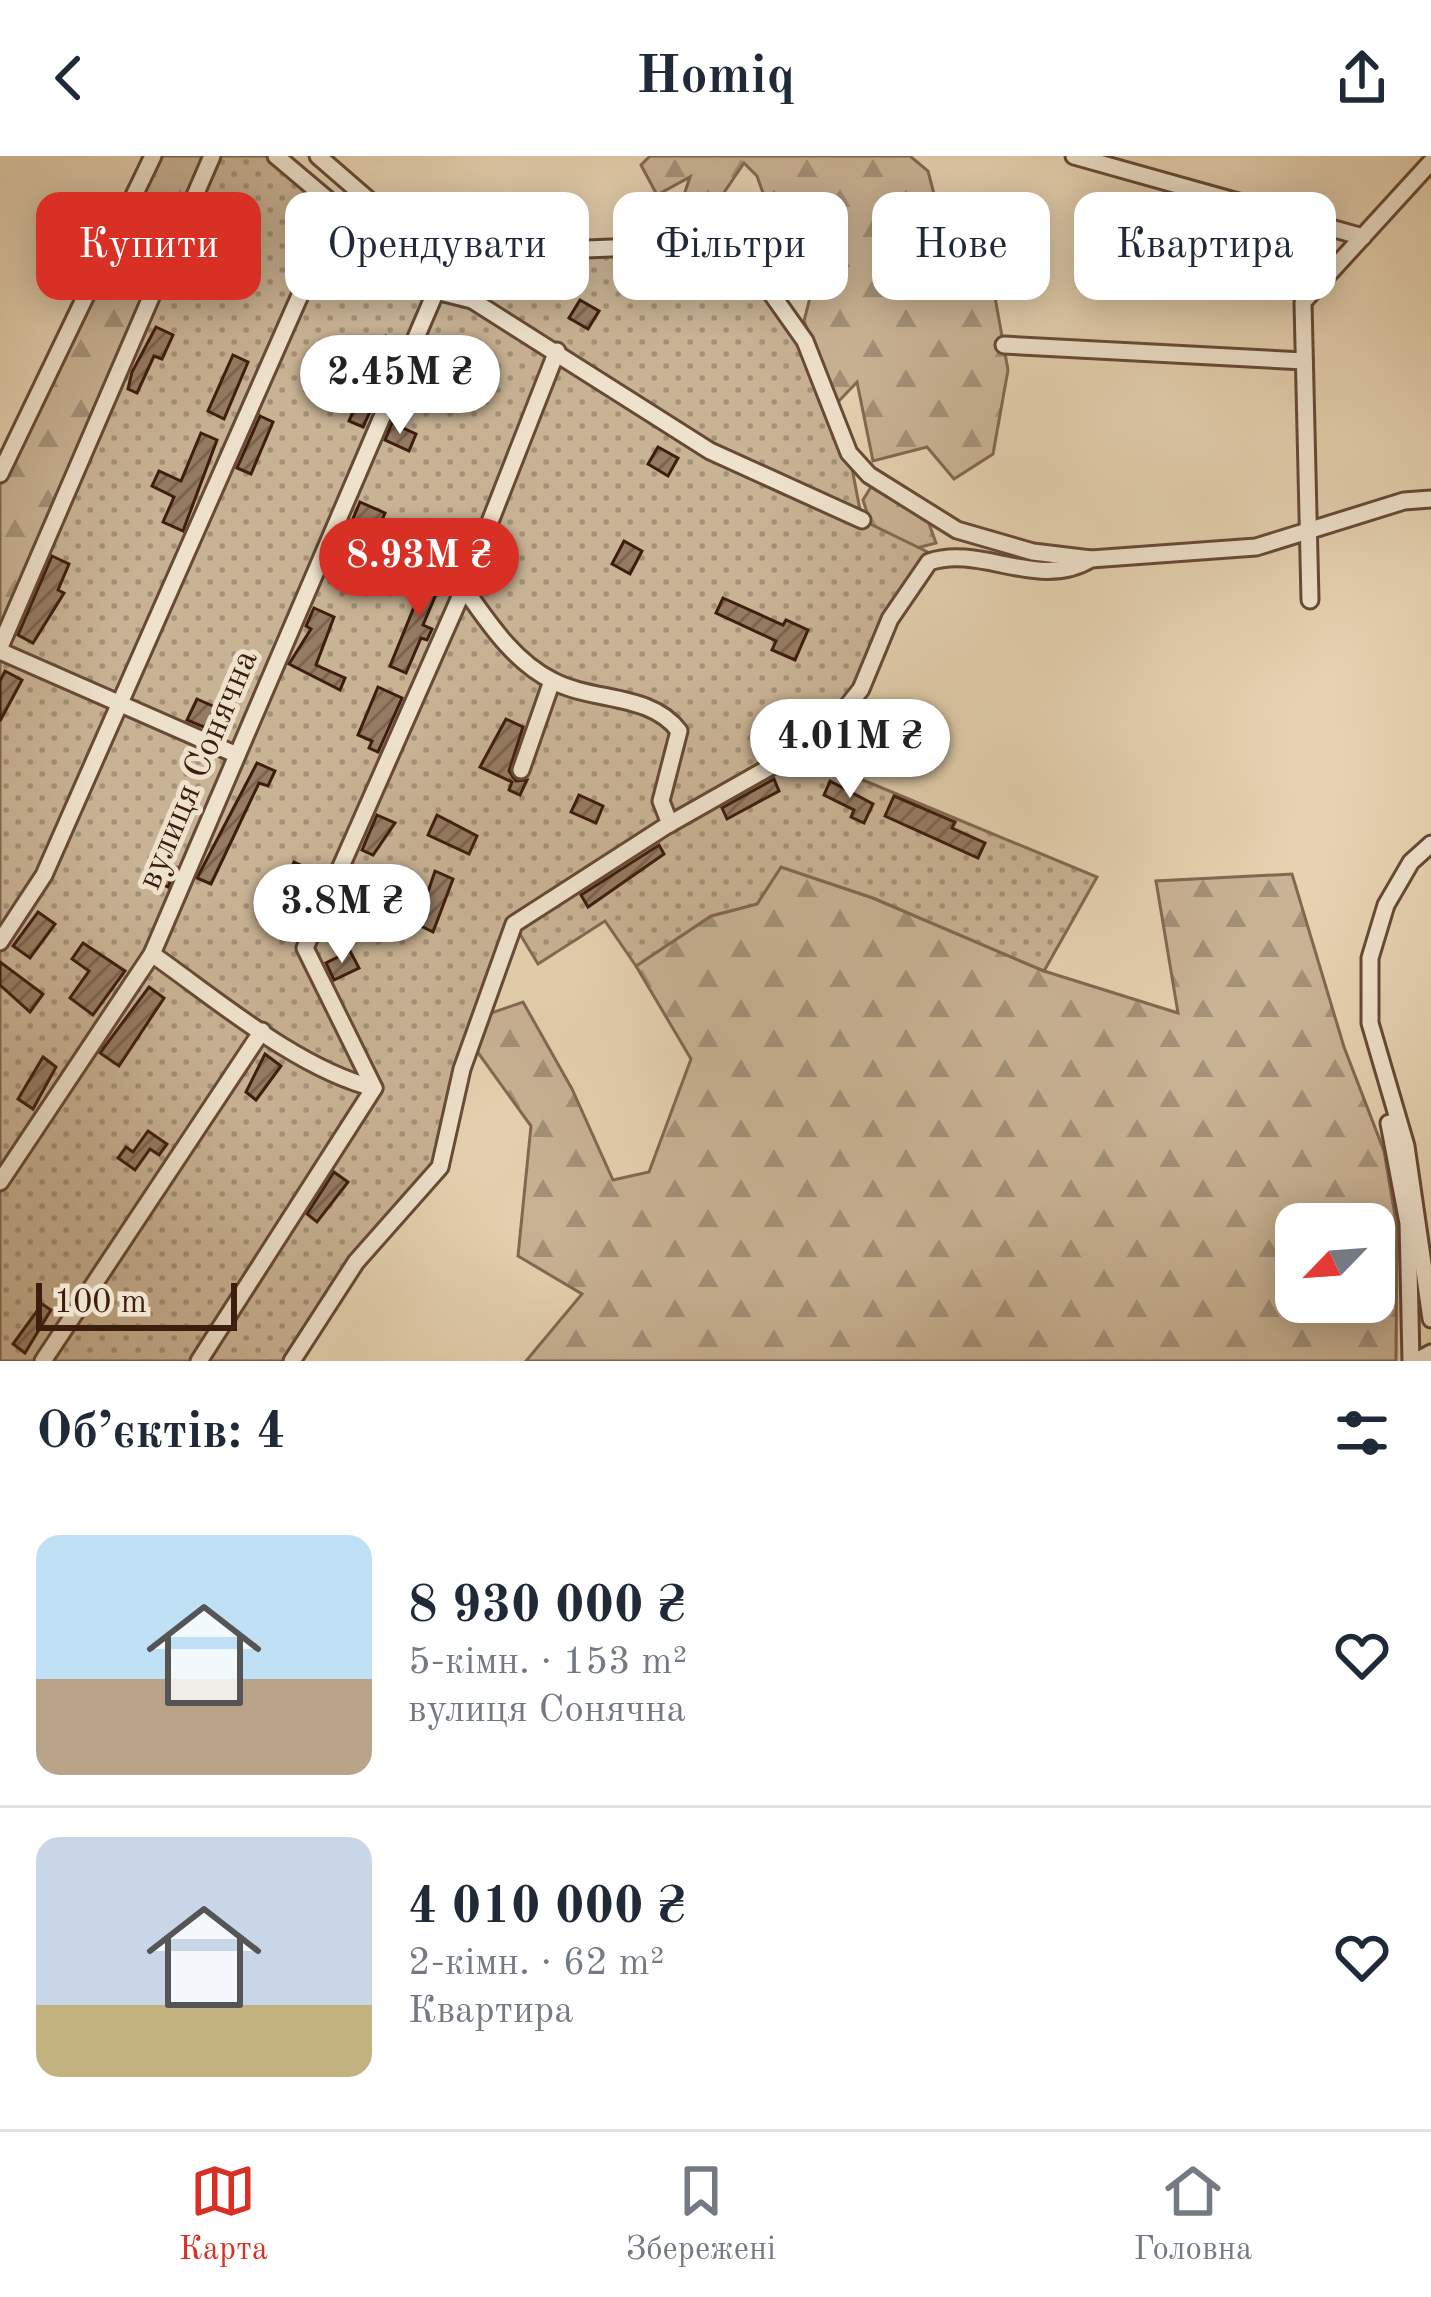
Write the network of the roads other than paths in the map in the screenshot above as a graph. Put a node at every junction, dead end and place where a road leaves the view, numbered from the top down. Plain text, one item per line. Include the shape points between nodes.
1 (153, 156) edge
2 (212, 156) edge
3 (276, 156) edge
4 (318, 156) edge
5 (1074, 156) edge
6 (1431, 162) edge
7 (320, 192) edge
8 (1363, 237) junction
9 (298, 300) edge
10 (432, 300) edge
11 (472, 300) edge
12 (1004, 345) dead end
13 (556, 351) junction
14 (1304, 361) junction
15 (0, 474) edge
16 (1431, 499) edge
17 (862, 520) dead end
18 (1309, 531) junction
19 (1091, 559) junction
20 (464, 588) junction
21 (1310, 600) dead end
22 (0, 649) edge
23 (552, 681) junction
24 (120, 703) junction
25 (237, 755) junction
26 (521, 770) dead end
27 (670, 824) junction
28 (1431, 844) edge
29 (0, 942) edge
30 (152, 954) junction
31 (262, 1031) junction
32 (374, 1088) junction
33 (1389, 1123) dead end
34 (0, 1182) edge
35 (1431, 1319) edge
36 (1431, 1354) edge
37 (43, 1361) edge
38 (199, 1361) edge
39 (292, 1361) edge
40 (1414, 1361) edge

1 - 15 street
2 - 22 street
3 - 7 street
4 - 19 street via 432,255 689,245 764,283 805,341 849,453 869,475 977,538
5 - 8 street
6 - 8 street
8 - 14 street via 1303,302
9 - 24 street
10 - 25 street, вулиця Сонячна
11 - 13 street
12 - 14 street
13 - 17 street via 710,451
13 - 20 street
14 - 18 street
16 - 18 street
18 - 19 street via 1256,548
18 - 21 street
19 - 27 street via 1077,568 1025,572 959,558 928,562 890,620 861,689 823,737
20 - 23 street via 503,642
20 - 32 street via 305,948
22 - 24 street
23 - 26 street
23 - 27 street via 666,713 679,731 661,801
24 - 25 street
24 - 29 street via 44,875
25 - 30 street, вулиця Сонячна
27 - 39 street via 514,925 462,1069 440,1166 356,1262
28 - 35 street via 1386,905 1370,958 1370,1022 1406,1146
30 - 31 street
30 - 34 street, вулиця Сонячна
31 - 32 street
31 - 37 street
32 - 38 street
33 - 40 street via 1408,1222
36 - 40 street

